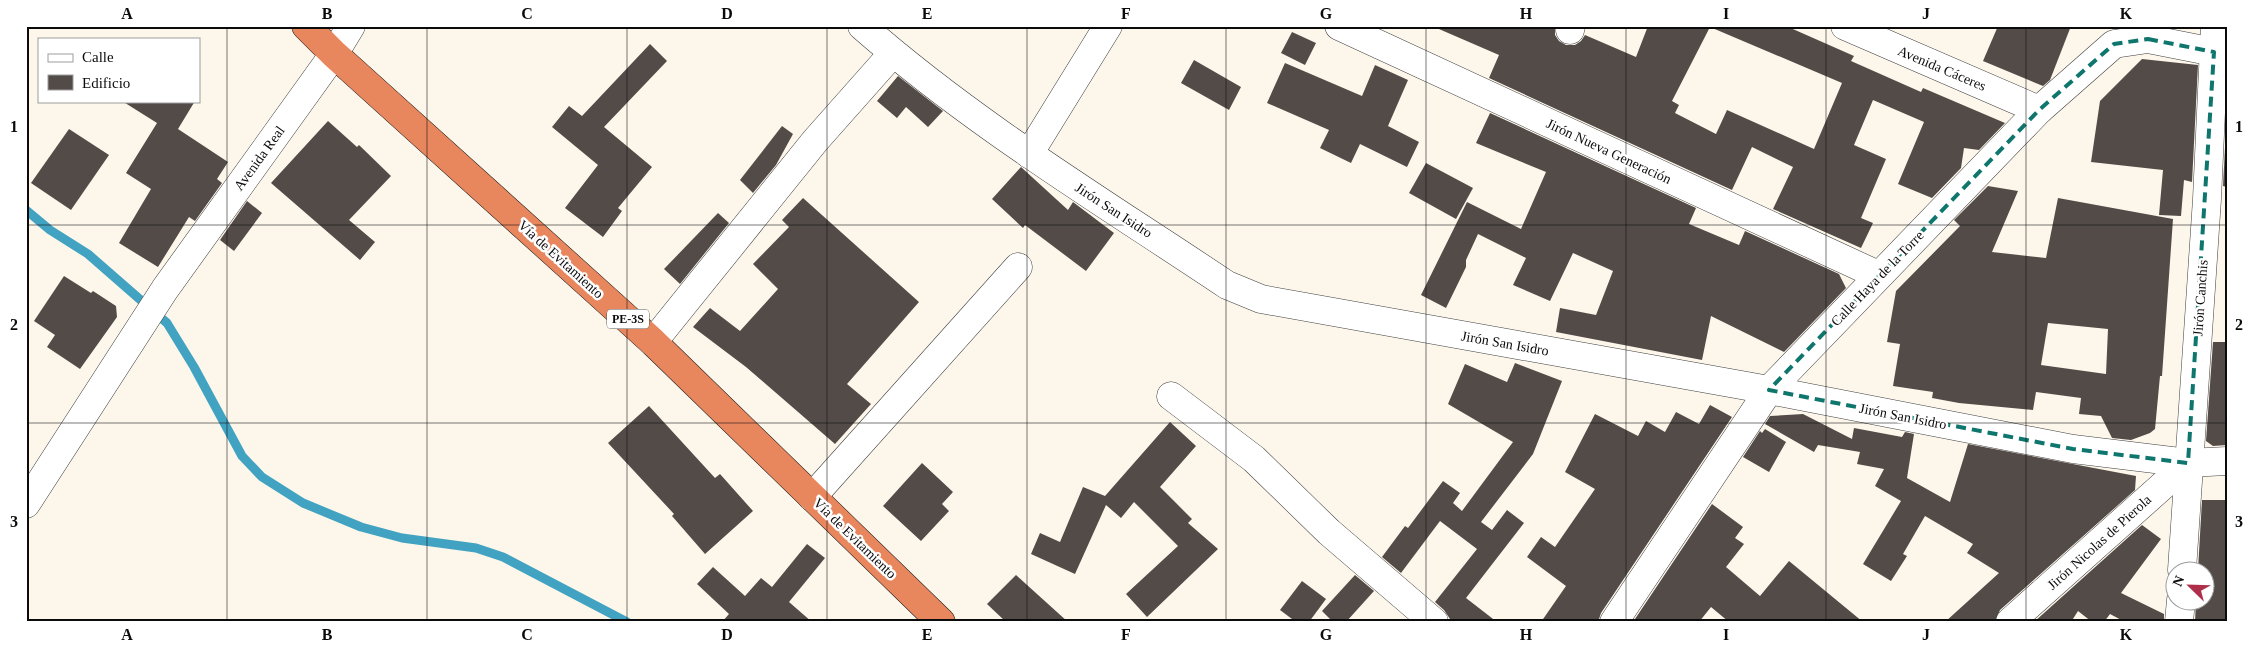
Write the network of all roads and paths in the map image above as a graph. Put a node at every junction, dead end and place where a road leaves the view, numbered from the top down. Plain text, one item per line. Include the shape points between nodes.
1 (306, 26) edge
2 (352, 26) edge
3 (862, 26) edge
4 (1108, 26) edge
5 (1339, 26) edge
6 (1845, 26) edge
7 (2214, 39) edge
8 (892, 53) junction
9 (334, 54) junction
10 (2039, 110) junction
11 (1029, 154) junction
12 (2217, 200) edge
13 (1018, 267) dead end
14 (1878, 276) junction
15 (653, 342) junction
16 (1769, 390) junction
17 (1171, 396) dead end
18 (2227, 461) edge
19 (2188, 463) junction
20 (812, 497) junction
21 (26, 504) edge
22 (2183, 560) edge
23 (941, 622) edge
24 (1434, 622) edge
25 (1614, 622) edge
26 (2010, 622) edge

1 - 9 highway, Vía de Evitamiento / PE-3S
2 - 9 street, Avenida Real
3 - 8 street, Jirón San Isidro
4 - 11 street
5 - 14 street, Jirón Nueva Generación
6 - 10 street, Avenida Cáceres
7 - 10 street, Calle Haya de la Torre via 2148,39 2114,44
7 - 12 street, Jirón Canchis
8 - 11 street, Jirón San Isidro
8 - 15 street via 815,141
9 - 15 highway, Vía de Evitamiento / PE-3S
9 - 21 street, Avenida Real via 165,289
10 - 14 street, Calle Haya de la Torre
11 - 16 street, Jirón San Isidro via 1227,285 1261,299
12 - 19 street, Jirón Canchis
13 - 20 street
14 - 16 street, Calle Haya de la Torre
15 - 20 highway, Vía de Evitamiento / PE-3S
16 - 19 street, Jirón San Isidro via 2073,449
16 - 25 street, Calle Haya de la Torre
17 - 24 street via 1254,459 1329,532
18 - 19 street, Jirón San Isidro
19 - 22 street, Jirón Canchis
19 - 26 street, Jirón Nicolas de Pierola
20 - 23 highway, Vía de Evitamiento / PE-3S

